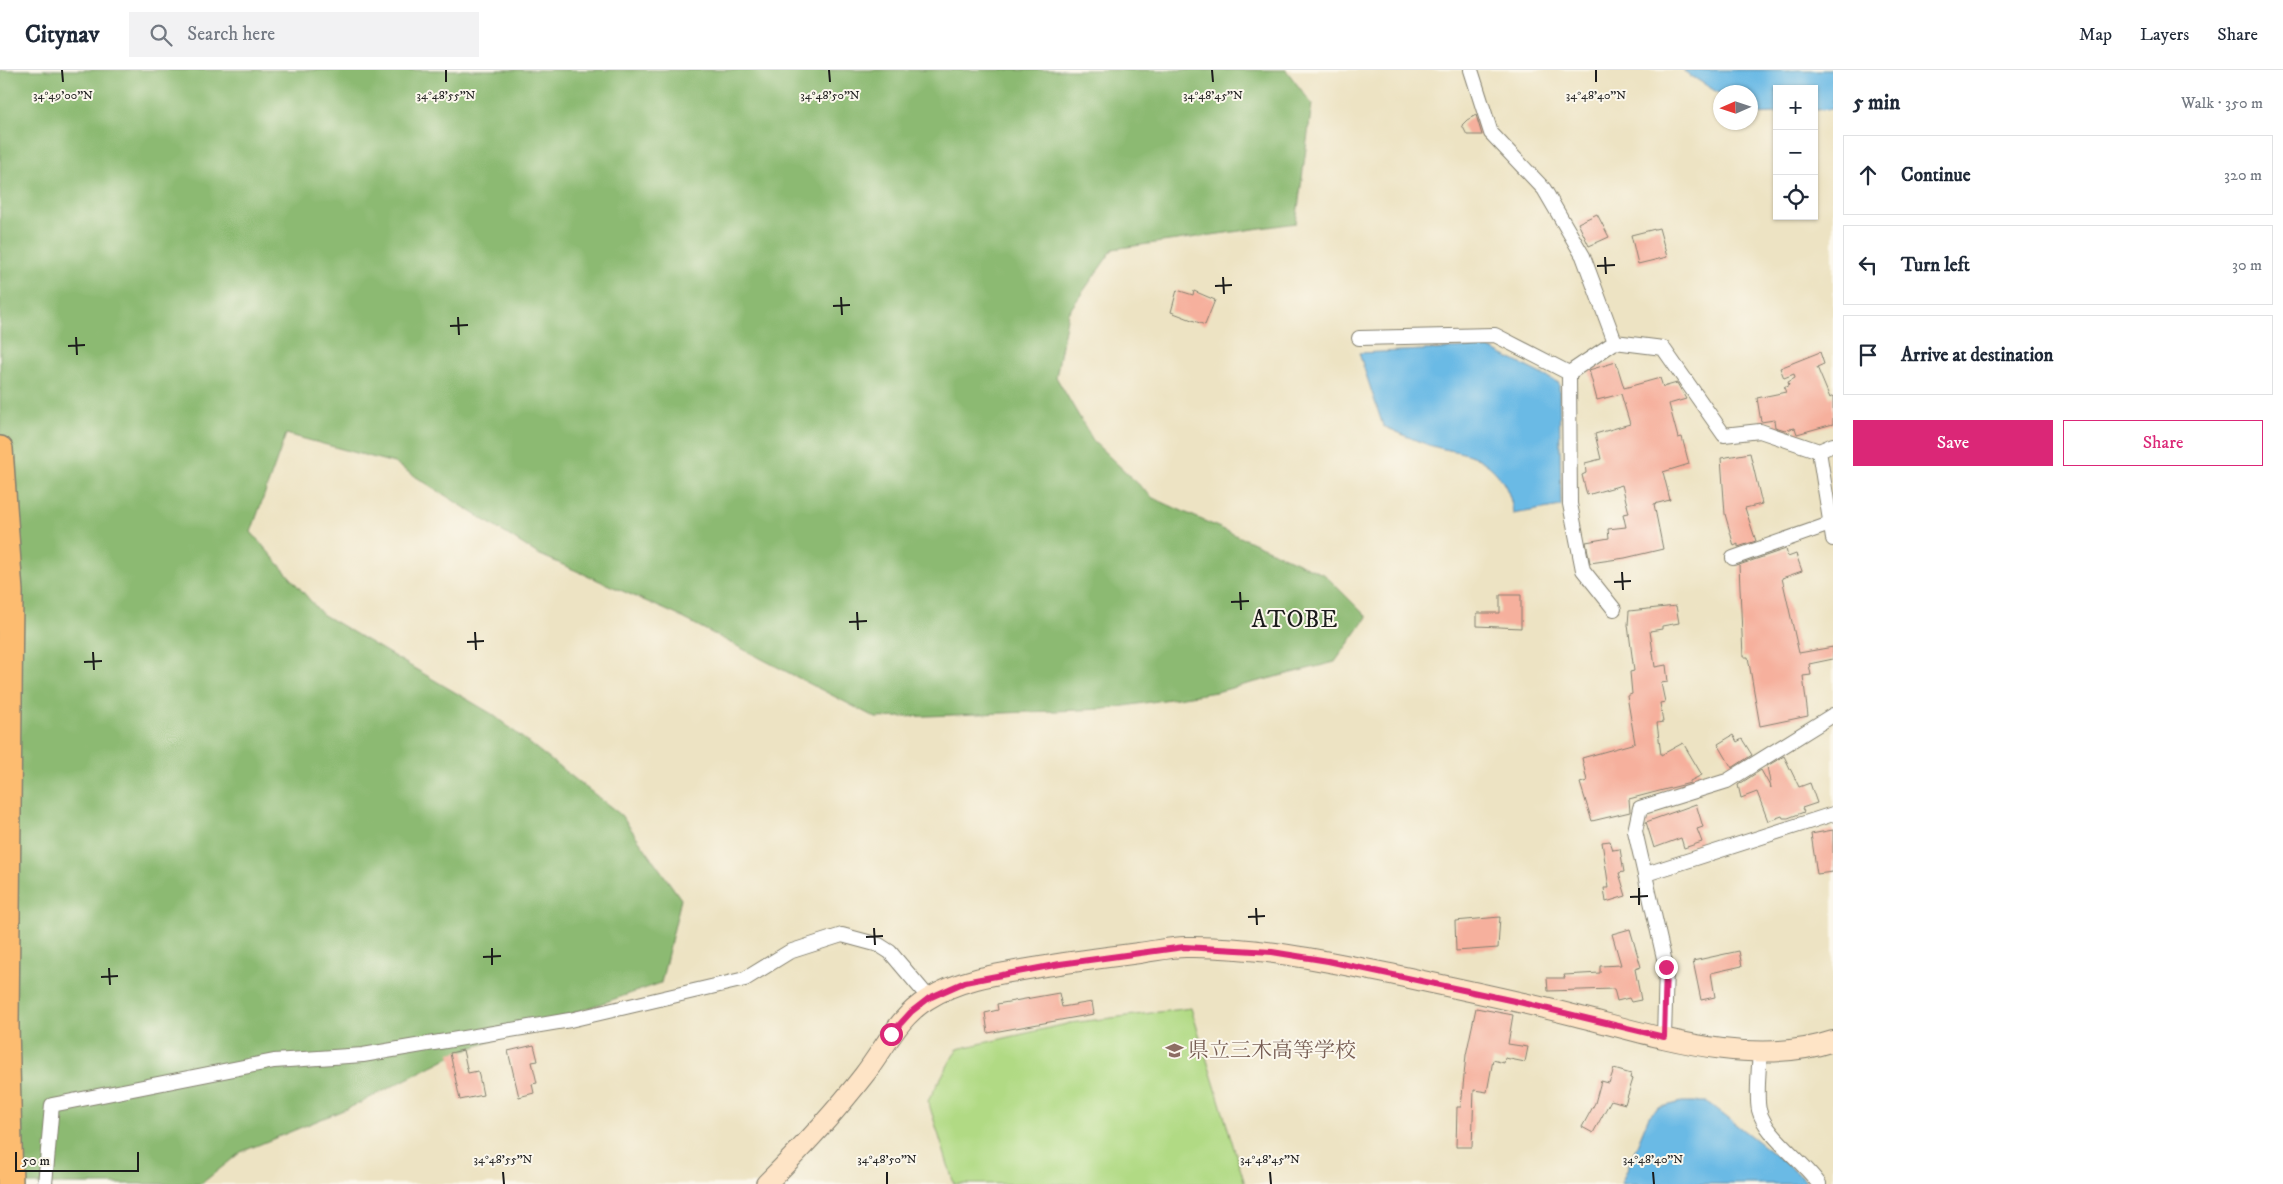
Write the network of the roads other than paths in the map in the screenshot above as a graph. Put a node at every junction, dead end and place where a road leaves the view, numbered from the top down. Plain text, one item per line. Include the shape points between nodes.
1 (1470, 70) edge
2 (1358, 338) dead end
3 (1615, 342) junction
4 (1569, 373) junction
5 (1833, 445) edge
6 (0, 449) edge
7 (1819, 450) junction
8 (1830, 524) junction
9 (1833, 540) edge
10 (1732, 558) dead end
11 (1614, 609) dead end
12 (1833, 715) edge
13 (1833, 814) edge
14 (1646, 874) junction
15 (929, 998) junction
16 (6, 1025) junction
17 (1664, 1037) junction
18 (1833, 1041) edge
19 (1760, 1052) junction
20 (10, 1184) edge
21 (19, 1184) edge
22 (45, 1184) edge
23 (766, 1184) edge
24 (1819, 1184) edge

1 - 3 street via 1491,133 1544,189 1582,256
2 - 4 street via 1495,335
3 - 4 street
3 - 7 street via 1663,348 1724,436 1760,431
4 - 11 street via 1570,504 1583,570
5 - 7 street
6 - 16 highway via 10,602
7 - 8 street
8 - 9 street
8 - 10 street
12 - 14 street via 1726,781 1640,808 1635,831
13 - 14 street
14 - 17 street via 1666,967
15 - 17 street via 965,982 1006,973 1184,947 1272,952 1328,961
15 - 22 street via 890,952 879,945 842,935 789,952 745,979 570,1020 363,1055 274,1061 52,1106
15 - 23 street via 891,1034 866,1072 811,1140
16 - 20 highway
16 - 21 highway
17 - 19 street
18 - 19 street
19 - 24 street via 1759,1109 1768,1129

